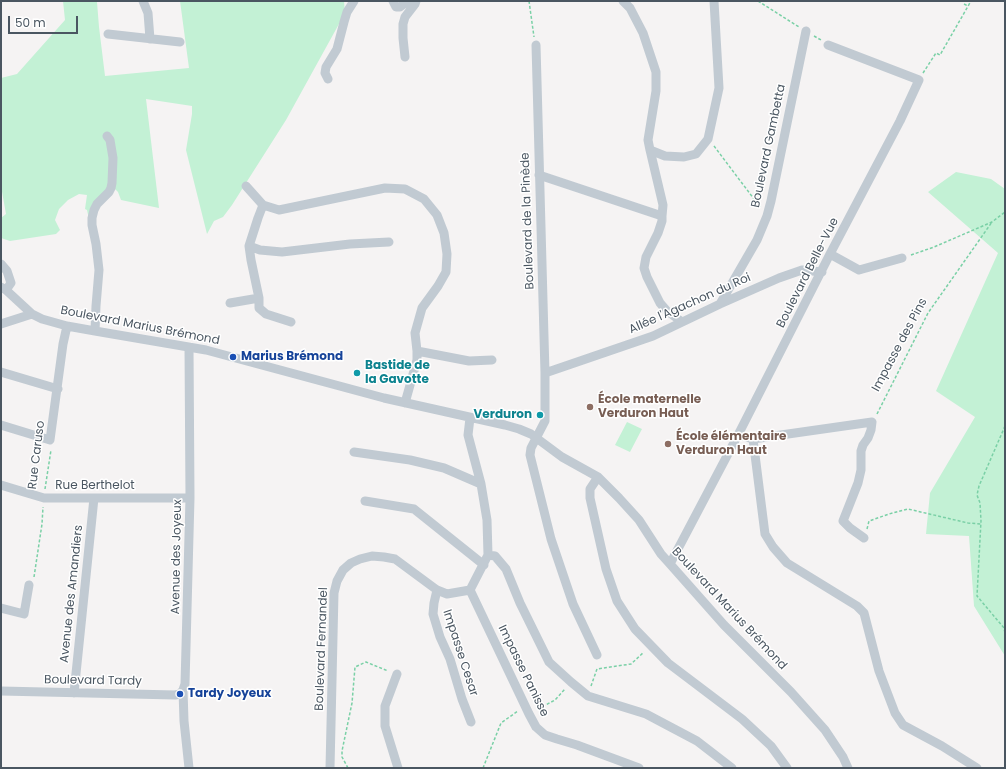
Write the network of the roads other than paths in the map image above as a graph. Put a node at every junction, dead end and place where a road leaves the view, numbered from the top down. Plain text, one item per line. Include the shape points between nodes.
1 (143, 1) edge
2 (354, 1) edge
3 (408, 1) edge
4 (416, 1) edge
5 (623, 1) edge
6 (714, 1) edge
7 (394, 4) edge
8 (806, 31) road end
9 (108, 34) dead end
10 (150, 39) junction
11 (180, 42) dead end
12 (828, 44) road end
13 (536, 45) road end
14 (405, 56) dead end
15 (328, 79) dead end
16 (107, 136) dead end
17 (650, 150) junction
18 (539, 175) junction
19 (246, 186) dead end
20 (263, 205) junction
21 (662, 216) junction
22 (389, 242) dead end
23 (250, 246) junction
24 (830, 254) junction
25 (1, 257) edge
26 (902, 258) road end
27 (1, 264) edge
28 (8, 271) junction
29 (822, 272) junction
30 (4, 289) edge
31 (259, 298) junction
32 (230, 303) dead end
33 (720, 304) junction
34 (32, 314) junction
35 (291, 322) dead end
36 (682, 322) junction
37 (1, 324) edge
38 (67, 326) junction
39 (95, 331) junction
40 (189, 347) junction
41 (417, 351) junction
42 (492, 360) dead end
43 (1, 372) edge
44 (545, 373) junction
45 (58, 389) junction
46 (405, 403) junction
47 (470, 418) junction
48 (1, 425) edge
49 (738, 435) junction
50 (536, 438) junction
51 (753, 439) junction
52 (354, 452) dead end
53 (598, 477) junction
54 (481, 484) junction
55 (1, 485) edge
56 (94, 498) junction
57 (190, 498) junction
58 (365, 501) dead end
59 (864, 538) road end
60 (488, 555) junction
61 (670, 564) junction
62 (484, 565) junction
63 (29, 585) road end
64 (437, 590) junction
65 (470, 590) junction
66 (1, 608) edge
67 (597, 655) dead end
68 (396, 674) road end
69 (183, 690) junction
70 (1, 691) edge
71 (74, 693) junction
72 (470, 722) dead end
73 (189, 768) edge
74 (330, 768) edge
75 (399, 768) edge
76 (639, 768) edge
77 (732, 768) edge
78 (787, 768) edge
79 (848, 768) edge
80 (977, 768) edge

1 - 10 street via 148,13
2 - 15 street via 344,22 337,48 326,67
3 - 7 street via 400,7
4 - 14 street via 403,24
5 - 17 street via 630,8 642,32 656,72 656,91 648,140
6 - 17 street via 719,88 708,139 696,154 684,157 664,156
8 - 33 street, Boulevard Gambetta via 767,216 757,240
9 - 10 street
10 - 11 street
12 - 24 street, Boulevard Belle-Vue via 918,80 900,121
13 - 18 street, Boulevard de la Pinède
16 - 39 street via 112,148 112,183 109,192 97,204 92,218 99,265
17 - 21 street via 663,205
18 - 21 street
18 - 44 street, Boulevard de la Pinède
19 - 20 street
20 - 23 street
20 - 41 street via 279,210 385,188 405,189 424,199 436,215 444,233 447,254 446,272 422,308 418,320 415,333
21 - 36 street via 644,268 660,303
22 - 23 street via 282,252 260,250
23 - 31 street
24 - 26 street via 859,270
24 - 29 street, Boulevard Belle-Vue
25 - 28 street
27 - 28 street
28 - 30 street via 11,283
29 - 33 street, Allée l'Agachon du Roi via 802,270
29 - 49 street, Boulevard Belle-Vue
30 - 34 street, Boulevard Marius Brémond
31 - 32 street
31 - 35 street via 259,308 266,314
33 - 36 street, Allée l'Agachon du Roi
34 - 37 street
34 - 38 street, Boulevard Marius Brémond
36 - 44 street, Allée l'Agachon du Roi via 653,336
38 - 39 street, Boulevard Marius Brémond
38 - 45 street, Rue Caruso
39 - 40 street, Boulevard Marius Brémond
40 - 46 street, Boulevard Marius Brémond
40 - 57 street, Avenue des Joyeux
41 - 42 street via 469,361
41 - 46 street via 417,360
43 - 45 street
44 - 50 street, Boulevard de la Pinède via 545,421
45 - 48 street, Rue Caruso via 50,440
46 - 47 street, Boulevard Marius Brémond
47 - 50 street, Boulevard Marius Brémond via 519,429
47 - 54 street via 468,435
49 - 51 street
49 - 61 street, Boulevard Belle-Vue
50 - 53 street, Boulevard Marius Brémond via 562,457
50 - 67 street, Boulevard de la Pinède via 530,455 551,539 573,604
51 - 59 street via 872,422 861,451 859,477 843,521
51 - 80 street via 765,534 773,547 787,563 857,606 864,613 879,671 894,713 902,725
52 - 54 street via 444,468
53 - 61 street, Boulevard Marius Brémond via 640,520
53 - 78 street via 589,493 606,569 617,601 635,629 668,663 742,719 771,746
54 - 60 street via 487,520
55 - 56 street, Rue Berthelot via 44,498
56 - 57 street, Rue Berthelot
56 - 71 street, Avenue des Amandiers
57 - 69 street, Avenue des Joyeux
58 - 62 street via 414,509
60 - 62 street
60 - 77 street via 495,556 506,569 549,662 571,682 588,696 646,714 696,741
61 - 79 street, Boulevard Marius Brémond via 724,625 816,719
62 - 65 street
63 - 66 street via 24,614
64 - 65 street, Boulevard Fernandel via 447,594
64 - 72 street, Impasse Cesar via 433,614
64 - 74 street, Boulevard Fernandel via 396,559 372,556 351,563 343,570 334,593
65 - 76 street, Impasse Panisse via 536,727 545,735
68 - 75 street via 385,706 385,726
69 - 71 street, Boulevard Tardy via 175,695
69 - 73 street, Avenue des Joyeux
70 - 71 street, Boulevard Tardy

